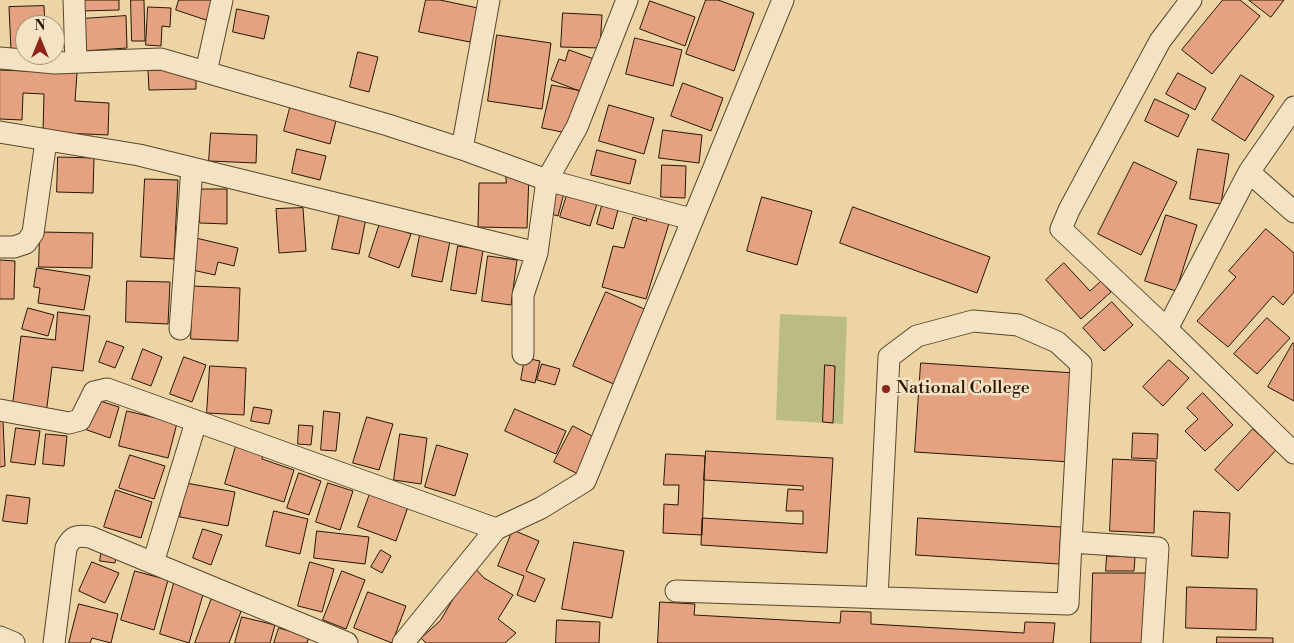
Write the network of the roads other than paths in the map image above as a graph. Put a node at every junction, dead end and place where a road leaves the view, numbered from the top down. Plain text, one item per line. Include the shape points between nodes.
1 (74, 0) edge
2 (222, 0) edge
3 (489, 0) edge
4 (627, 0) edge
5 (783, 0) edge
6 (1191, 0) edge
7 (0, 58) edge
8 (76, 62) junction
9 (206, 72) junction
10 (1294, 107) edge
11 (0, 132) edge
12 (46, 141) junction
13 (462, 149) junction
14 (192, 168) junction
15 (1249, 172) junction
16 (547, 180) junction
17 (1294, 212) edge
18 (691, 219) junction
19 (0, 247) edge
20 (537, 253) junction
21 (1167, 328) junction
22 (180, 329) dead end
23 (523, 354) dead end
24 (0, 410) edge
25 (196, 422) junction
26 (1294, 453) edge
27 (496, 530) junction
28 (1071, 542) junction
29 (153, 563) junction
30 (676, 591) dead end
31 (877, 598) junction
32 (0, 637) edge
33 (14, 643) edge
34 (54, 643) edge
35 (347, 643) edge
36 (404, 643) edge
37 (1152, 643) edge

1 - 8 street
2 - 9 street
3 - 13 street
4 - 16 street via 577,127
5 - 18 street
6 - 21 street via 1160,41 1069,210 1062,229
7 - 8 street
8 - 9 street via 161,59
9 - 13 street
10 - 15 street
11 - 12 street
12 - 14 street via 139,155
12 - 19 street via 33,233 26,244
13 - 16 street
14 - 20 street
14 - 22 street
15 - 17 street
15 - 21 street
16 - 18 street
16 - 20 street
18 - 27 street via 585,482
20 - 23 street via 523,295
21 - 26 street
24 - 25 street via 69,423 80,420 94,392 107,389
25 - 27 street
25 - 29 street
27 - 36 street
28 - 31 street via 1068,604
28 - 31 street via 1081,364 1057,342 1018,325 973,321 917,336 889,357
28 - 37 street via 1158,548
29 - 34 street via 90,537 79,535 70,539 66,548
29 - 35 street
30 - 31 street
32 - 33 street

